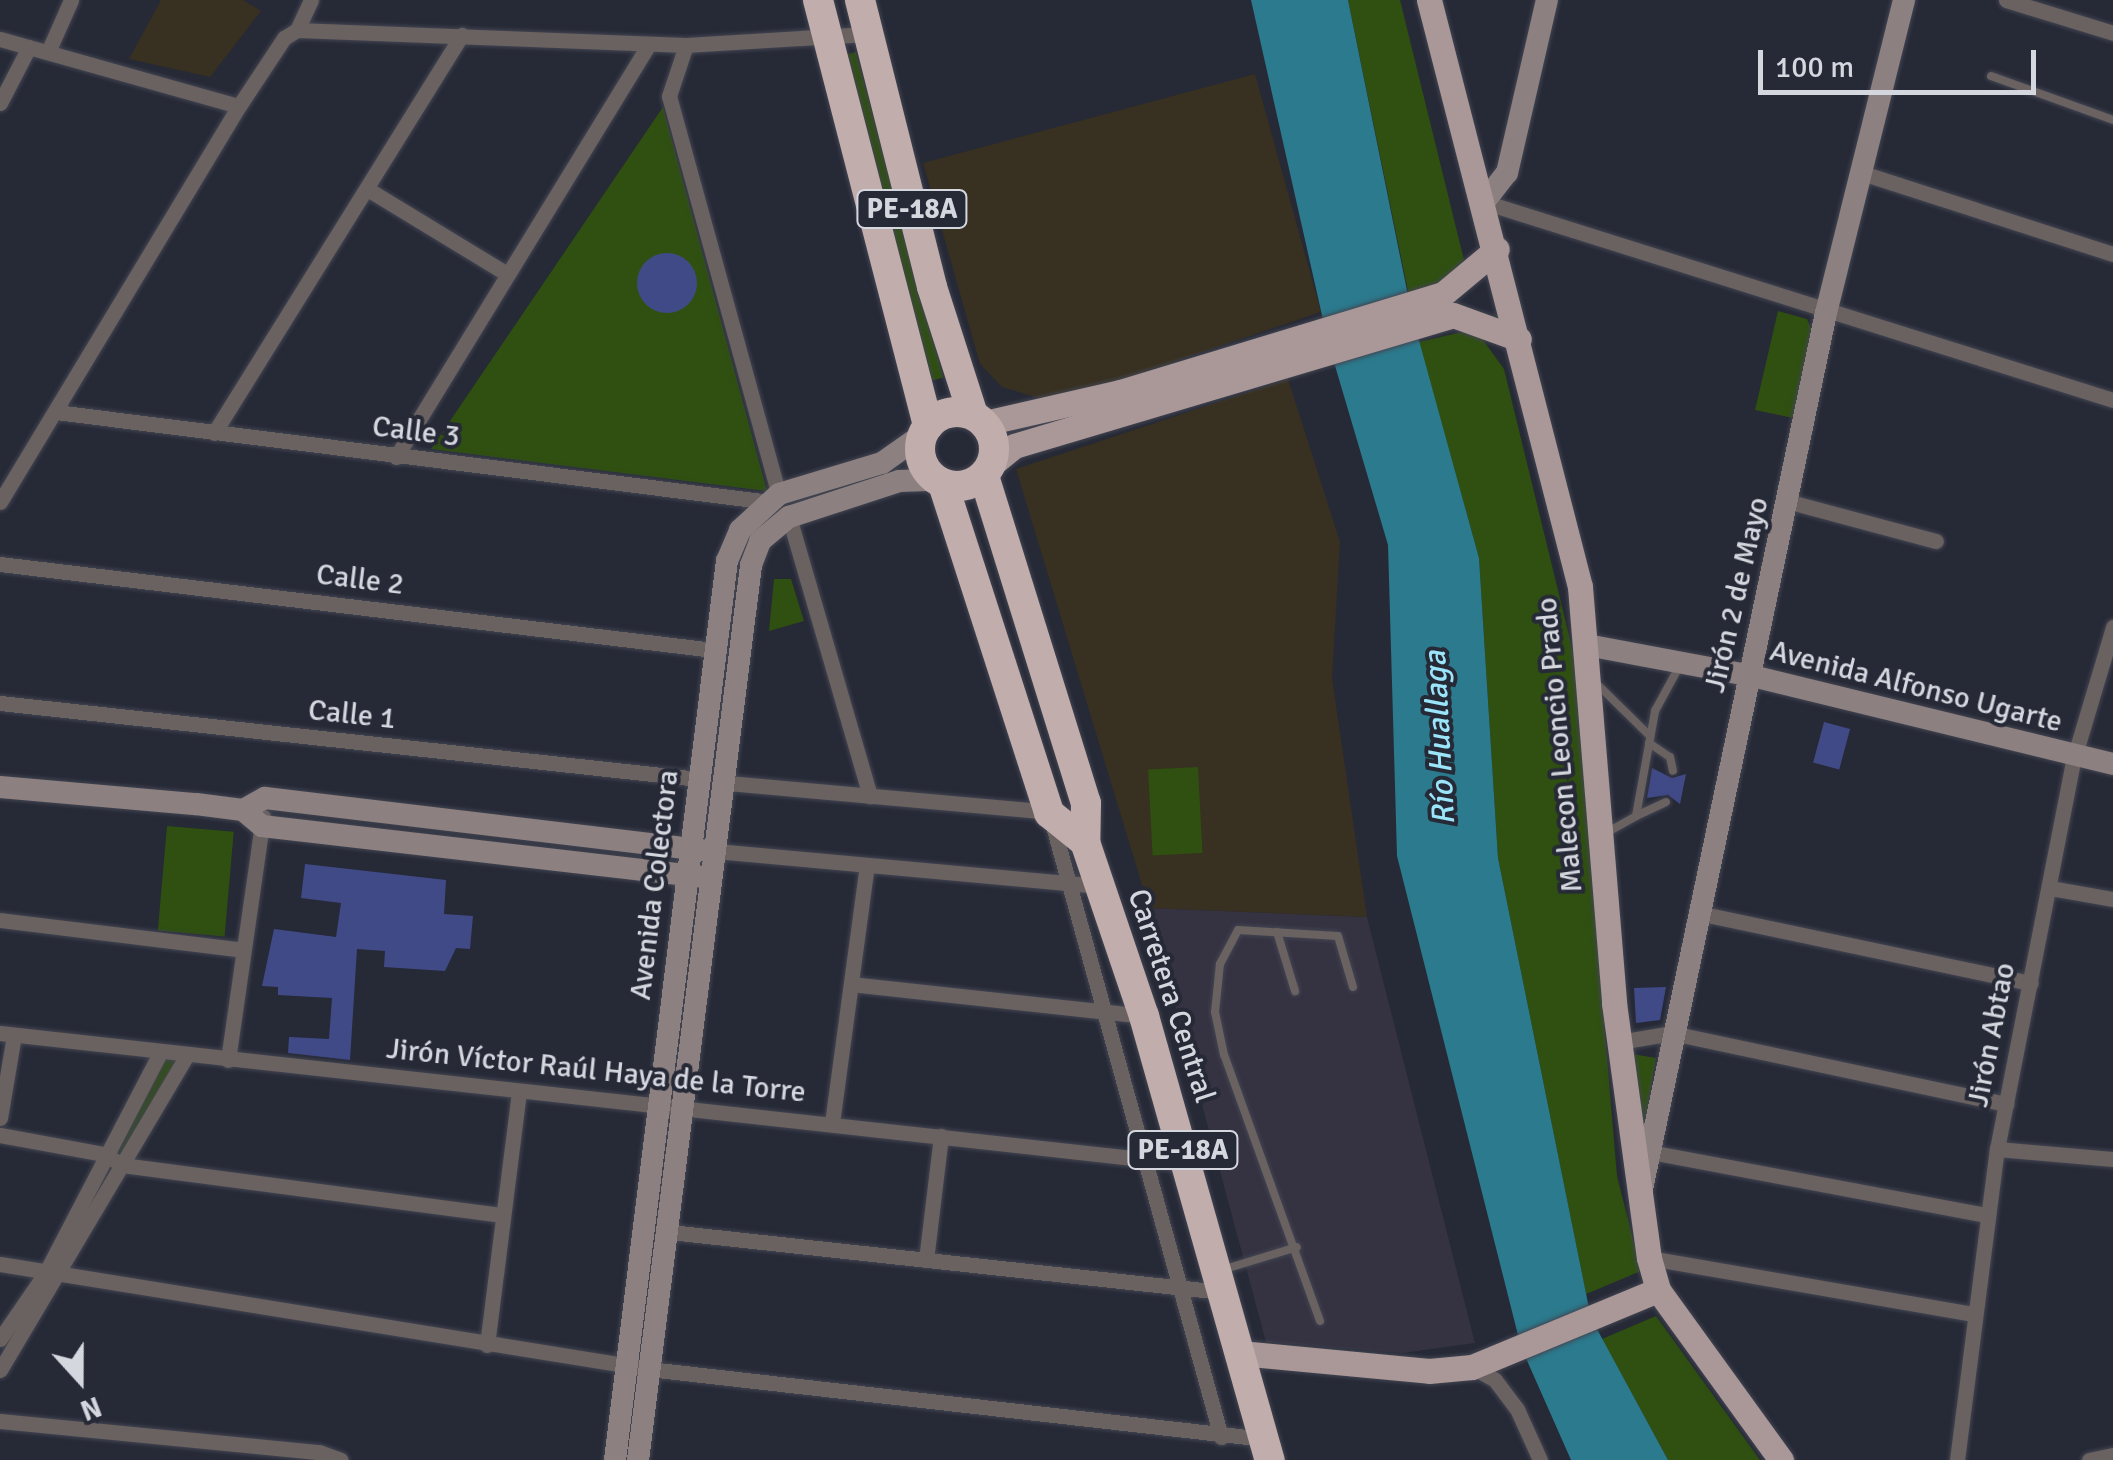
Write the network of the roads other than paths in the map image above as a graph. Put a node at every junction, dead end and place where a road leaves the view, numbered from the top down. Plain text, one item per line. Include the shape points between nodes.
1 (71, 0) edge
2 (311, 0) edge
3 (818, 0) edge
4 (860, 0) edge
5 (1429, 0) edge
6 (1546, 0) edge
7 (1904, 0) edge
8 (2006, 0) edge
9 (291, 34) junction
10 (868, 34) junction
11 (2113, 34) edge
12 (462, 35) junction
13 (0, 39) edge
14 (828, 41) junction
15 (648, 45) junction
16 (28, 46) junction
17 (686, 46) junction
18 (48, 52) junction
19 (1991, 76) dead end
20 (0, 103) edge
21 (239, 106) junction
22 (2113, 120) edge
23 (1862, 173) junction
24 (369, 190) junction
25 (1484, 202) junction
26 (1497, 249) junction
27 (2113, 254) edge
28 (507, 274) junction
29 (1448, 305) junction
30 (1826, 312) junction
31 (1520, 340) junction
32 (1207, 375) junction
33 (2113, 400) edge
34 (56, 412) junction
35 (979, 419) junction
36 (925, 430) junction
37 (214, 432) junction
38 (396, 458) junction
39 (988, 470) junction
40 (939, 482) junction
41 (774, 498) junction
42 (0, 502) edge
43 (1790, 502) junction
44 (789, 517) junction
45 (1936, 542) dead end
46 (0, 564) edge
47 (2113, 627) edge
48 (1587, 645) junction
49 (714, 650) junction
50 (1682, 661) junction
51 (1748, 675) junction
52 (1589, 677) junction
53 (0, 703) edge
54 (1649, 739) junction
55 (2074, 758) junction
56 (2113, 764) edge
57 (1674, 771) dead end
58 (698, 779) junction
59 (727, 783) junction
60 (0, 787) edge
61 (870, 796) junction
62 (265, 798) junction
63 (1086, 802) junction
64 (1666, 802) dead end
65 (244, 810) junction
66 (1049, 813) junction
67 (1636, 816) junction
68 (460, 822) junction
69 (262, 826) junction
70 (1600, 836) junction
71 (1084, 842) junction
72 (455, 848) junction
73 (690, 848) junction
74 (716, 851) junction
75 (867, 865) junction
76 (687, 874) junction
77 (712, 878) junction
78 (1068, 884) junction
79 (1100, 886) junction
80 (2050, 888) junction
81 (2113, 899) edge
82 (1698, 912) junction
83 (0, 920) edge
84 (1276, 932) junction
85 (242, 950) junction
86 (2031, 983) junction
87 (851, 984) junction
88 (1354, 987) dead end
89 (1295, 991) dead end
90 (1104, 1014) junction
91 (1144, 1016) junction
92 (1672, 1032) junction
93 (7, 1034) edge
94 (1619, 1042) junction
95 (161, 1051) junction
96 (187, 1055) junction
97 (228, 1060) junction
98 (520, 1092) junction
99 (658, 1104) junction
100 (2007, 1104) junction
101 (686, 1107) junction
102 (0, 1118) edge
103 (832, 1124) junction
104 (0, 1135) edge
105 (941, 1136) junction
106 (1997, 1149) junction
107 (1650, 1152) junction
108 (104, 1154) junction
109 (1145, 1159) junction
110 (2113, 1159) edge
111 (1187, 1164) junction
112 (122, 1165) junction
113 (1638, 1207) junction
114 (503, 1215) junction
115 (1988, 1216) junction
116 (670, 1232) junction
117 (1297, 1247) junction
118 (1650, 1258) junction
119 (926, 1260) junction
120 (0, 1264) edge
121 (54, 1273) junction
122 (1218, 1282) junction
123 (1179, 1288) junction
124 (1658, 1290) junction
125 (1972, 1314) junction
126 (1320, 1322) dead end
127 (0, 1339) edge
128 (486, 1345) junction
129 (1240, 1354) junction
130 (638, 1367) junction
131 (1475, 1367) junction
132 (0, 1370) edge
133 (0, 1421) edge
134 (1221, 1437) junction
135 (1268, 1449) edge
136 (2113, 1456) edge
137 (341, 1460) edge
138 (615, 1460) edge
139 (638, 1460) edge
140 (1540, 1460) edge
141 (1780, 1460) edge
142 (1957, 1460) edge
143 (2089, 1460) edge

1 - 18 street
2 - 9 street
3 - 14 highway, PE-18A
4 - 10 highway, PE-18A
5 - 25 main road, Malecon Leoncio Prado
6 - 25 street via 1507,173
7 - 23 street, Jirón 2 de Mayo
8 - 11 street
9 - 12 street
9 - 21 street
10 - 14 street
10 - 35 highway, PE-18A via 932,287
12 - 15 street
12 - 24 street
13 - 16 street
14 - 17 street
14 - 36 highway, PE-18A
15 - 17 street
15 - 28 street
16 - 18 street
16 - 20 street
17 - 41 street via 669,96
18 - 21 street
19 - 22 lane
21 - 34 street
23 - 27 street
23 - 30 street, Jirón 2 de Mayo
24 - 28 street
24 - 37 street
25 - 26 main road, Malecon Leoncio Prado
25 - 30 street
26 - 29 main road
26 - 31 main road, Malecon Leoncio Prado
28 - 38 street
29 - 31 main road
29 - 32 main road
30 - 33 street
30 - 43 street, Jirón 2 de Mayo
31 - 48 main road, Malecon Leoncio Prado via 1580,587
32 - 35 main road
32 - 39 main road via 1014,446
34 - 37 street, Calle 3
34 - 42 street
35 - 36 highway via 948,413
35 - 39 highway via 995,450
36 - 40 highway via 921,459
36 - 41 street via 878,464
37 - 38 street, Calle 3
38 - 41 street, Calle 3
39 - 40 highway via 957,487
39 - 63 highway, Carretera Central / PE-18A
40 - 44 street, Avenida Colectora via 899,481
40 - 66 highway
41 - 49 street, Avenida Colectora via 740,530 727,561
43 - 45 street
43 - 51 street, Jirón 2 de Mayo
44 - 59 street, Avenida Colectora via 760,541 752,565
44 - 61 street
46 - 49 street, Calle 2
47 - 55 street, Jirón Abtao
48 - 50 street, Avenida Alfonso Ugarte
48 - 52 main road, Malecon Leoncio Prado
49 - 58 street, Avenida Colectora
50 - 51 street, Avenida Alfonso Ugarte
50 - 54 lane via 1655,711
51 - 55 street, Avenida Alfonso Ugarte
51 - 82 street, Jirón 2 de Mayo
52 - 54 lane
52 - 70 main road, Malecon Leoncio Prado
53 - 58 street, Calle 1
54 - 57 lane via 1670,757
54 - 67 lane
55 - 56 street, Avenida Alfonso Ugarte
55 - 80 street, Jirón Abtao
58 - 73 street, Avenida Colectora
59 - 61 street
59 - 74 street, Avenida Colectora
60 - 65 street
61 - 66 street
62 - 65 street
62 - 68 street
62 - 69 street
63 - 66 street
63 - 71 highway, Carretera Central / PE-18A
64 - 67 lane
65 - 69 street
66 - 71 highway
66 - 78 street
67 - 70 lane
68 - 72 street
68 - 73 street
69 - 72 street
69 - 85 street
70 - 94 main road, Malecon Leoncio Prado
71 - 79 highway, Carretera Central / PE-18A
72 - 76 street
73 - 74 street
73 - 76 street, Avenida Colectora
74 - 75 street
74 - 77 street, Avenida Colectora
75 - 78 street
75 - 87 street
76 - 77 street
76 - 99 street, Avenida Colectora
77 - 101 street, Avenida Colectora
78 - 79 street
78 - 90 street
79 - 91 highway, Carretera Central / PE-18A
80 - 81 street
80 - 86 street, Jirón Abtao
82 - 86 street
82 - 92 street, Jirón 2 de Mayo
83 - 85 street
84 - 88 lane via 1338,936
84 - 89 lane
84 - 117 lane via 1238,930 1220,964 1215,1012 1230,1073
85 - 97 street
86 - 100 street, Jirón Abtao
87 - 90 street
87 - 103 street
90 - 91 street
90 - 109 street
91 - 111 highway, Carretera Central / PE-18A
92 - 94 street
92 - 100 street
92 - 107 street, Jirón 2 de Mayo
93 - 95 street, Jirón Víctor Raúl Haya de la Torre
93 - 102 street
94 - 113 main road, Malecon Leoncio Prado
95 - 96 street, Jirón Víctor Raúl Haya de la Torre
95 - 108 street
96 - 97 street, Jirón Víctor Raúl Haya de la Torre
96 - 112 street
97 - 98 street, Jirón Víctor Raúl Haya de la Torre
98 - 99 street, Jirón Víctor Raúl Haya de la Torre
98 - 114 street
99 - 101 street, Jirón Víctor Raúl Haya de la Torre
99 - 130 street, Avenida Colectora
100 - 106 street, Jirón Abtao
101 - 103 street, Jirón Víctor Raúl Haya de la Torre
101 - 116 street, Avenida Colectora
103 - 105 street, Jirón Víctor Raúl Haya de la Torre
104 - 108 street
105 - 109 street, Jirón Víctor Raúl Haya de la Torre
105 - 119 street
106 - 110 street
106 - 115 street, Jirón Abtao
107 - 113 street, Jirón 2 de Mayo
107 - 115 street
108 - 112 street
108 - 121 street
109 - 111 street, Jirón Víctor Raúl Haya de la Torre
109 - 123 street
111 - 122 highway, Carretera Central / PE-18A
112 - 114 street
112 - 121 street
113 - 118 main road, Malecon Leoncio Prado
114 - 128 street
115 - 125 street, Jirón Abtao
116 - 119 street
116 - 130 street, Avenida Colectora
117 - 122 lane
117 - 126 lane
118 - 124 main road, Malecon Leoncio Prado
118 - 125 street
119 - 123 street
120 - 121 street
121 - 127 street
121 - 128 street
121 - 132 street
122 - 123 street
122 - 129 highway, Carretera Central / PE-18A
123 - 134 street
124 - 131 main road
124 - 141 main road, Malecon Leoncio Prado
125 - 142 street, Jirón Abtao
128 - 130 street
129 - 131 main road via 1429,1372
129 - 135 highway, Carretera Central / PE-18A
130 - 134 street
130 - 138 street, Avenida Colectora
130 - 139 street, Avenida Colectora
131 - 140 street via 1517,1408
133 - 137 street via 319,1452
134 - 135 street
136 - 143 street

